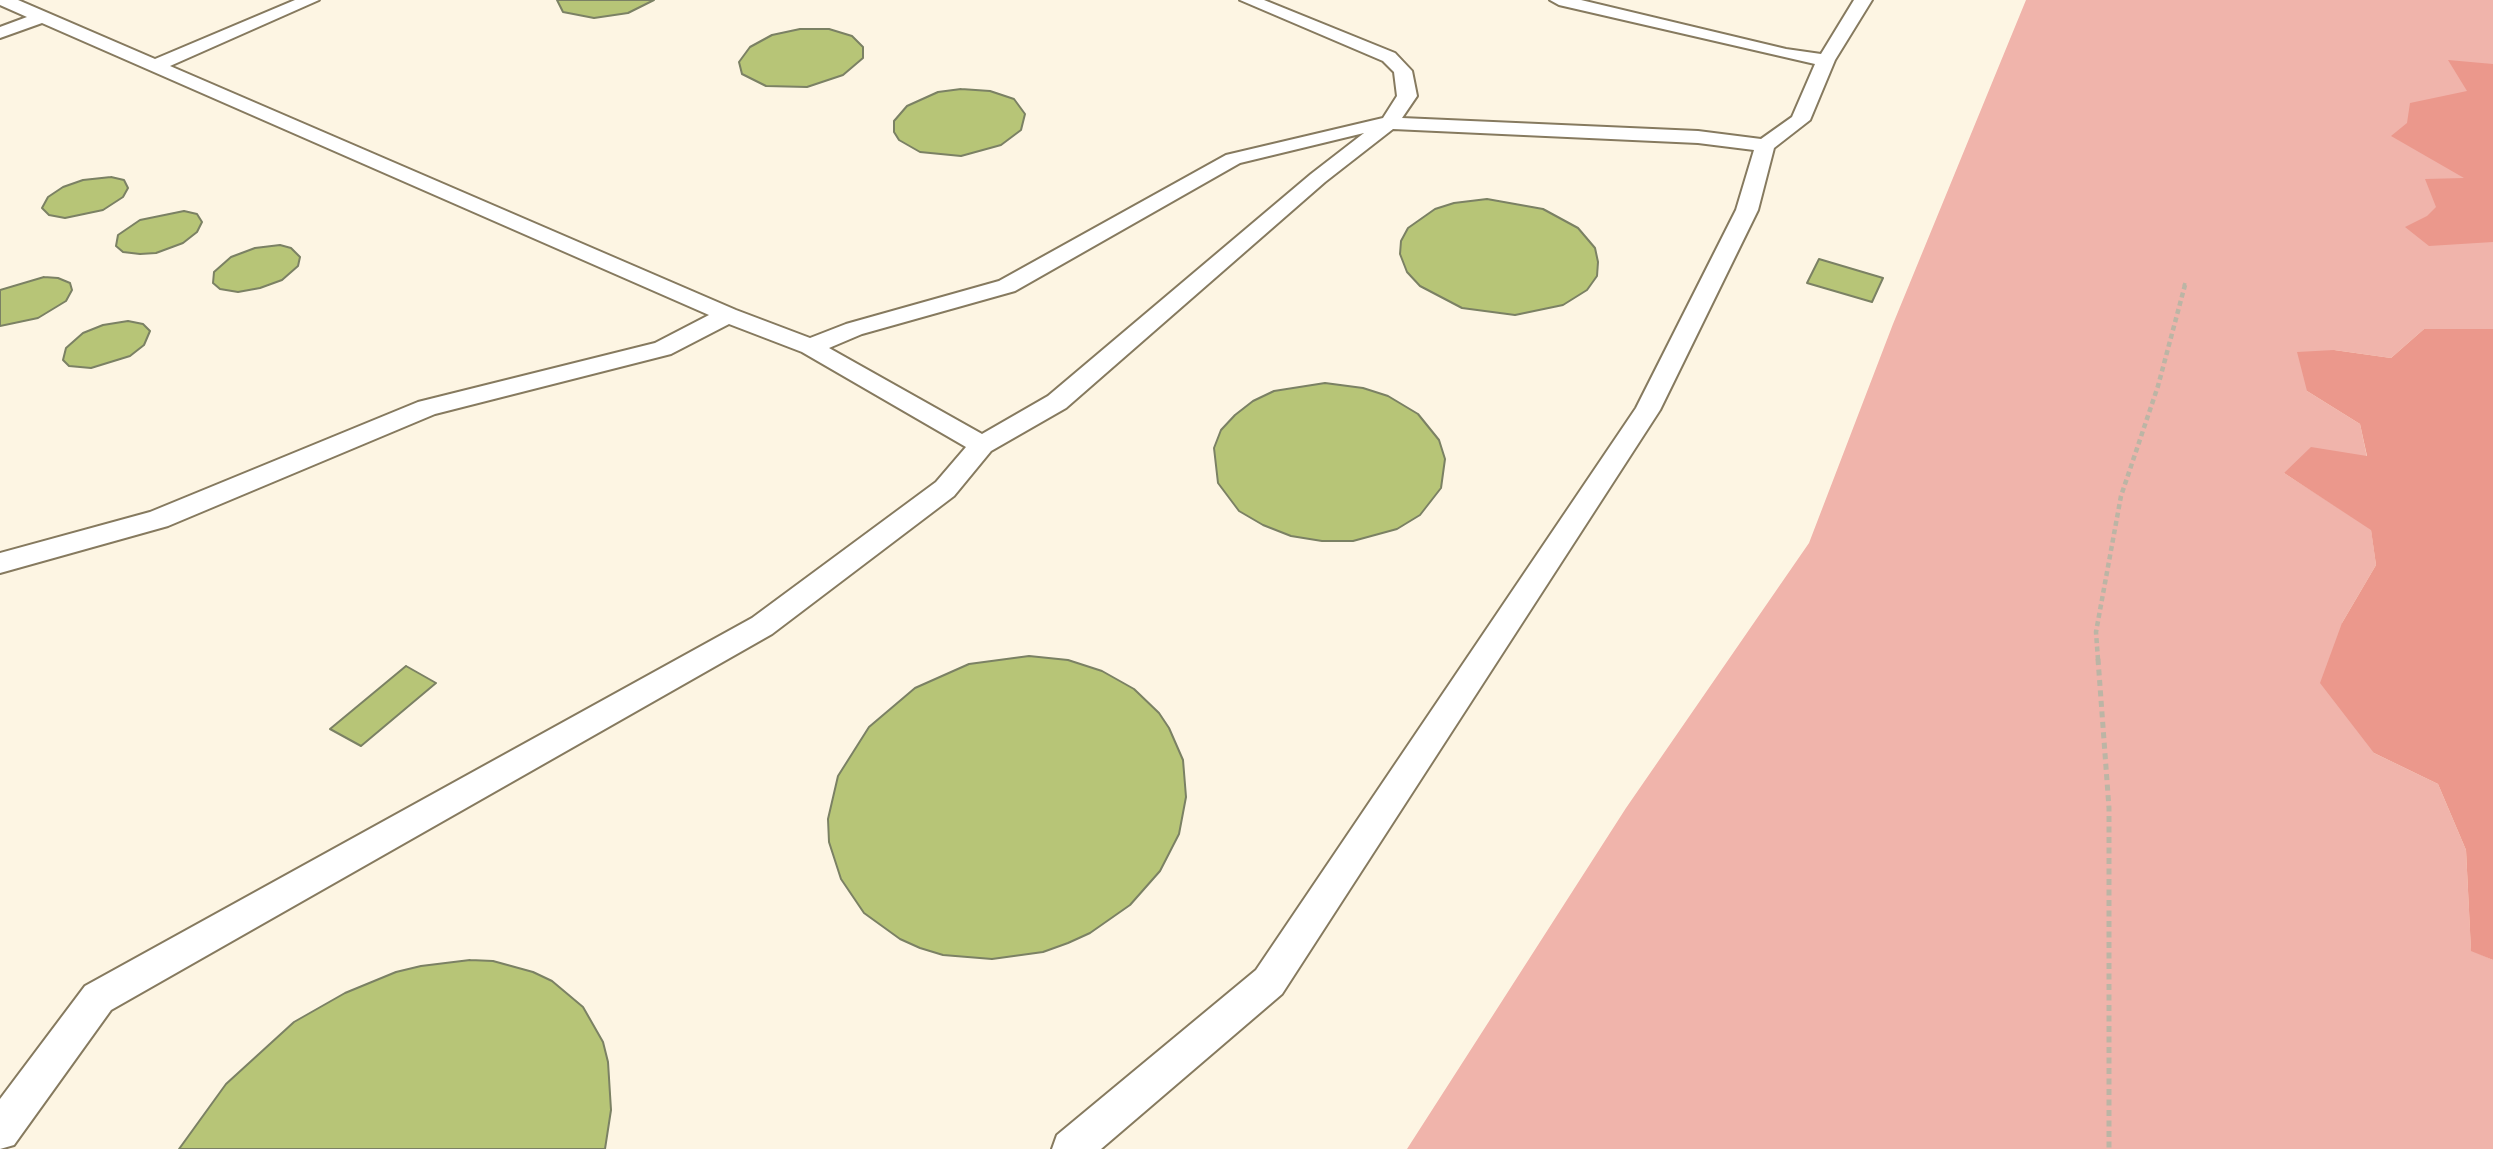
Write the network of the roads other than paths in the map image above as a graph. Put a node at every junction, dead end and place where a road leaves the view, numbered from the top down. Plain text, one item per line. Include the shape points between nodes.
1 (3, 0) edge
2 (310, 0) edge
3 (1250, 0) edge
4 (1559, 0) edge
5 (1863, 0) edge
6 (43, 17) junction
7 (0, 33) edge
8 (1826, 60) junction
9 (154, 66) junction
10 (1389, 123) junction
11 (1765, 145) junction
12 (728, 316) junction
13 (810, 347) junction
14 (982, 445) junction
15 (0, 563) edge
16 (0, 1131) edge
17 (1071, 1149) edge

1 - 6 lane
2 - 9 lane
3 - 10 lane via 1389,57 1403,71 1407,96
4 - 8 lane
5 - 8 lane
6 - 7 lane
6 - 9 lane
8 - 11 lane via 1800,120
9 - 12 lane
10 - 11 lane via 1698,137
10 - 13 lane via 1233,159 1007,286 854,329
10 - 14 lane via 1318,178 1057,402
11 - 17 lane via 1747,210 1648,410 1269,982
12 - 13 lane
12 - 15 lane via 663,349 427,408 158,519
13 - 14 lane
14 - 16 lane via 945,489 762,626 98,998

